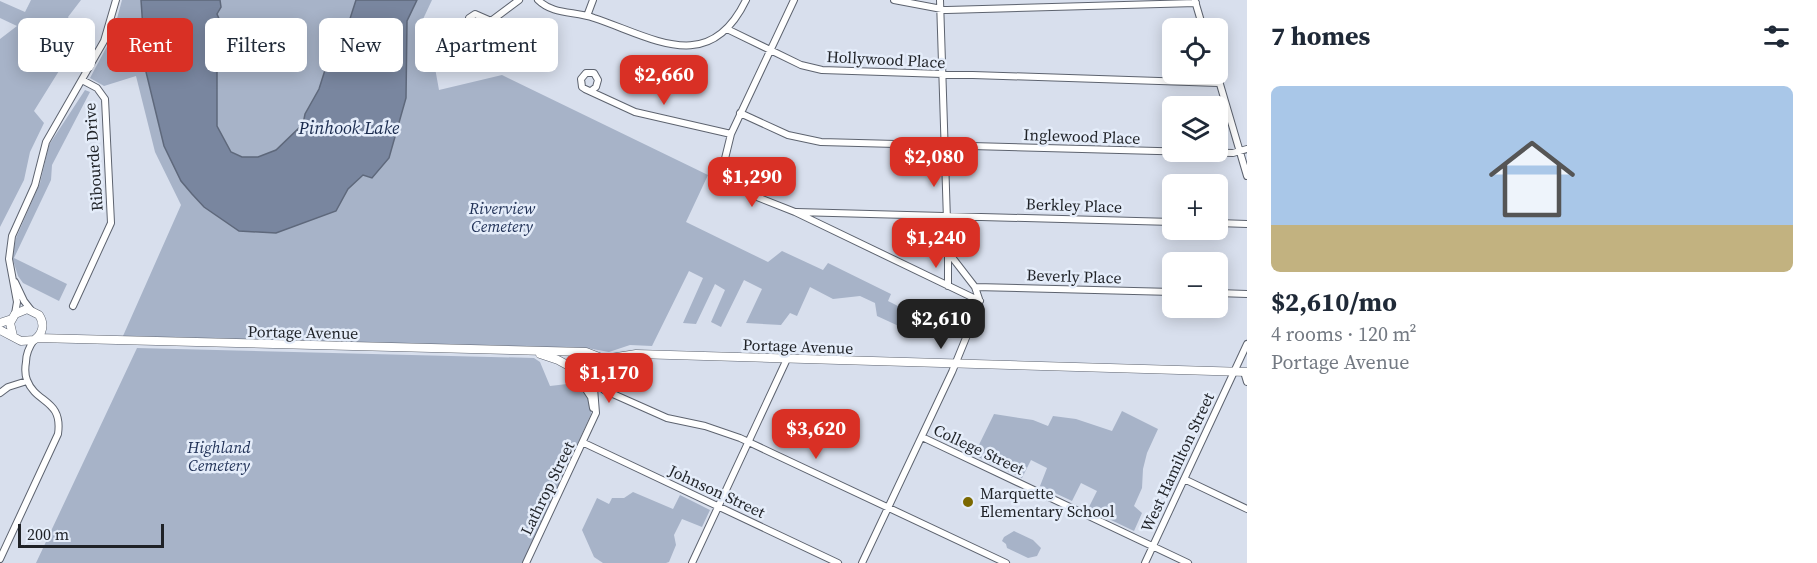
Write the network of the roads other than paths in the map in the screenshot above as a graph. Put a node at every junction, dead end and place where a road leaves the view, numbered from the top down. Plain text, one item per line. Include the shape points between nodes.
1 (116, 0) edge
2 (519, 0) edge
3 (538, 0) edge
4 (593, 0) edge
5 (746, 0) edge
6 (794, 0) edge
7 (894, 0) edge
8 (940, 0) edge
9 (1196, 2) edge
10 (941, 8) junction
11 (587, 16) junction
12 (495, 18) edge
13 (1200, 18) edge
14 (727, 29) junction
15 (771, 50) junction
16 (943, 76) junction
17 (82, 80) junction
18 (1162, 82) edge
19 (1220, 84) edge
20 (591, 91) dead end
21 (740, 113) junction
22 (731, 134) junction
23 (945, 145) junction
24 (1247, 149) edge
25 (1240, 152) junction
26 (1247, 173) edge
27 (795, 212) junction
28 (947, 216) junction
29 (1162, 222) edge
30 (1228, 223) edge
31 (1247, 224) edge
32 (948, 252) junction
33 (13, 279) junction
34 (948, 286) junction
35 (975, 287) junction
36 (1162, 292) edge
37 (1228, 293) edge
38 (1247, 294) edge
39 (980, 301) junction
40 (73, 306) dead end
41 (31, 310) junction
42 (13, 316) junction
43 (0, 323) edge
44 (42, 323) junction
45 (0, 330) edge
46 (13, 336) junction
47 (73, 338) junction
48 (35, 339) junction
49 (21, 341) junction
50 (1247, 344) edge
51 (533, 352) junction
52 (577, 353) junction
53 (636, 354) junction
54 (26, 356) junction
55 (596, 357) junction
56 (787, 359) junction
57 (955, 363) junction
58 (569, 366) junction
59 (1234, 372) junction
60 (1246, 372) edge
61 (597, 376) junction
62 (27, 381) junction
63 (581, 382) junction
64 (1247, 382) edge
65 (604, 390) dead end
66 (0, 393) edge
67 (591, 425) junction
68 (922, 437) junction
69 (748, 442) junction
70 (584, 443) junction
71 (1184, 479) junction
72 (718, 506) junction
73 (888, 508) junction
74 (1247, 509) edge
75 (1152, 546) junction
76 (0, 560) edge
77 (526, 563) edge
78 (692, 563) edge
79 (838, 563) edge
80 (862, 563) edge
81 (1006, 563) edge
82 (1144, 563) edge
83 (1188, 563) edge

1 - 17 street via 108,30
2 - 12 street
3 - 11 street via 549,8
4 - 11 street
5 - 14 street
6 - 15 street
7 - 10 street
8 - 10 street
9 - 10 street
9 - 13 street
10 - 16 street
11 - 14 street via 670,45 698,44
14 - 15 street, Hollywood Place
15 - 16 street, Hollywood Place via 801,65 822,70
15 - 21 street
16 - 18 street, Hollywood Place
16 - 23 street
17 - 33 street via 46,142 35,185 12,236 9,259
17 - 40 street, Ribourde Drive via 105,99 111,217
19 - 25 street
20 - 22 street via 635,112
21 - 22 street
21 - 23 street, Inglewood Place via 788,135 821,142
22 - 27 street via 720,179
23 - 25 street, Inglewood Place
23 - 28 street
24 - 25 street, Inglewood Place
25 - 26 street
27 - 28 street, Berkley Place
27 - 34 street
28 - 29 street, Berkley Place
28 - 32 street
30 - 31 street
32 - 34 street
32 - 35 street
33 - 41 street
33 - 42 street via 17,302
34 - 39 street
35 - 36 street, Beverly Place
35 - 39 street
37 - 38 street
39 - 57 street
41 - 42 main road
41 - 44 main road
42 - 43 main road
42 - 46 main road
44 - 47 main road, Portage Avenue via 51,331
44 - 48 main road via 41,334
45 - 46 main road
46 - 49 main road
47 - 48 main road, Portage Avenue
47 - 51 main road, Portage Avenue
48 - 49 main road
48 - 54 street
49 - 54 street
50 - 59 street, West Hamilton Street
51 - 52 main road, Portage Avenue
51 - 58 main road, Portage Avenue
52 - 55 main road
52 - 58 main road
53 - 55 main road, Portage Avenue via 607,360
53 - 56 main road, Portage Avenue
53 - 61 main road, Portage Avenue
54 - 62 street
55 - 61 main road
56 - 57 main road, Portage Avenue
56 - 69 street
57 - 59 main road, Portage Avenue
57 - 68 street
58 - 63 main road
59 - 60 main road, Portage Avenue
59 - 71 street, West Hamilton Street
60 - 64 street
61 - 63 main road
61 - 67 street, Lathrop Street via 596,413
62 - 66 street
62 - 76 street via 54,409 58,434
63 - 67 street, Lathrop Street via 593,404
65 - 69 street via 654,413
67 - 70 street, Lathrop Street
68 - 73 street
68 - 75 street, College Street
69 - 72 street
69 - 73 street
70 - 72 street, Johnson Street
70 - 77 street, Lathrop Street
71 - 74 street
71 - 75 street, West Hamilton Street
72 - 78 street
72 - 79 street, Johnson Street
73 - 80 street
73 - 81 street
75 - 82 street, West Hamilton Street
75 - 83 street, College Street

